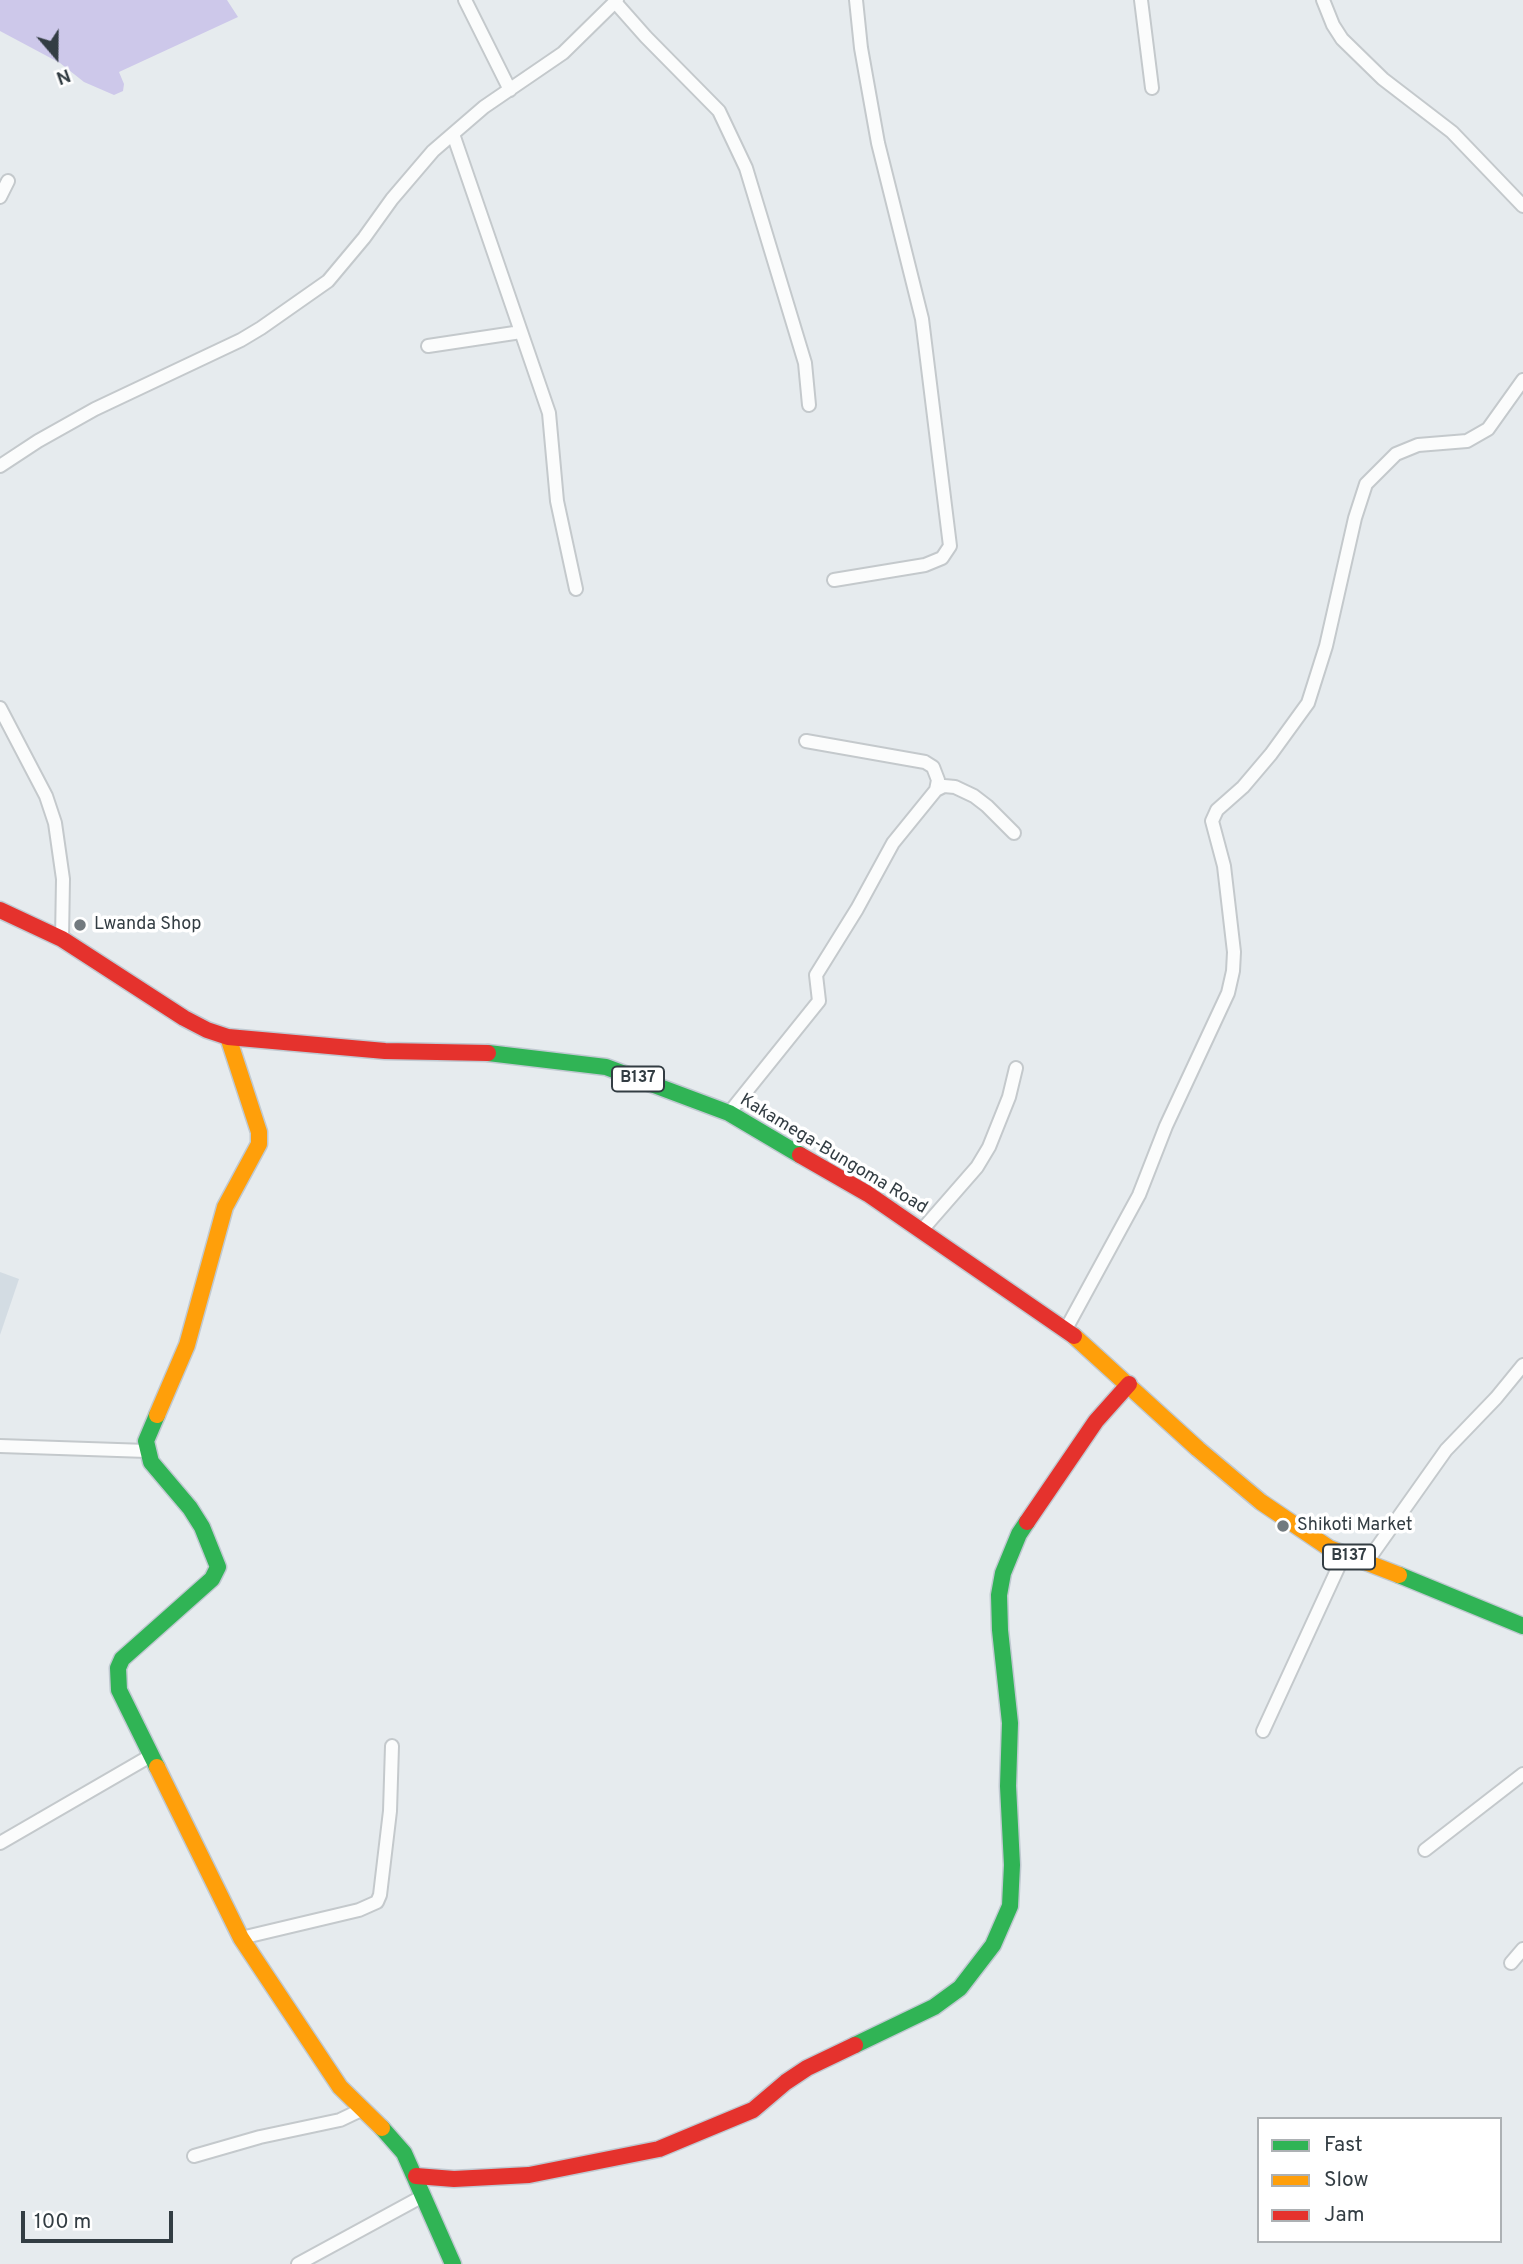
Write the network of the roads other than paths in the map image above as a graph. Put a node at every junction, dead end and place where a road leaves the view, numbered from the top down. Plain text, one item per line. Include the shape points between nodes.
1 (465, 0) edge
2 (856, 0) edge
3 (1141, 0) edge
4 (1323, 0) edge
5 (616, 1) edge
6 (1152, 88) dead end
7 (510, 90) junction
8 (453, 134) junction
9 (8, 181) dead end
10 (0, 197) edge
11 (1523, 206) edge
12 (521, 332) junction
13 (429, 346) dead end
14 (1523, 380) edge
15 (809, 405) dead end
16 (0, 466) edge
17 (834, 580) dead end
18 (576, 589) dead end
19 (0, 708) edge
20 (806, 741) dead end
21 (936, 790) junction
22 (1014, 833) dead end
23 (0, 910) edge
24 (62, 939) junction
25 (228, 1037) junction
26 (1016, 1068) dead end
27 (729, 1113) junction
28 (922, 1230) junction
29 (1066, 1329) junction
30 (1523, 1365) edge
31 (1129, 1384) junction
32 (0, 1446) edge
33 (147, 1451) junction
34 (1344, 1555) junction
35 (1366, 1563) junction
36 (1523, 1626) edge
37 (1263, 1731) dead end
38 (392, 1746) dead end
39 (152, 1755) junction
40 (1523, 1774) edge
41 (0, 1843) edge
42 (1425, 1850) dead end
43 (241, 1938) junction
44 (1523, 1950) edge
45 (1511, 1963) dead end
46 (361, 2110) junction
47 (194, 2155) dead end
48 (416, 2176) junction
49 (423, 2196) junction
50 (298, 2264) edge
51 (453, 2264) edge

1 - 7 street
2 - 17 street via 878,143 922,319 950,546 942,558 925,565
3 - 6 street
4 - 11 street via 1342,39 1383,79 1452,132
5 - 7 street via 563,53
5 - 15 street via 719,111 746,168 805,363
7 - 8 street
8 - 12 street
8 - 16 street via 392,199 328,281 241,340 94,409
9 - 10 street
12 - 13 street
12 - 18 street via 549,413 556,501
14 - 29 street via 1488,429 1467,441 1418,445 1396,454 1366,484 1308,703 1212,821 1224,866 1234,952 1228,993 1139,1195
19 - 24 street via 46,796 55,823 63,879
20 - 21 street via 925,762 933,767
21 - 22 street via 954,787 974,796
21 - 27 street via 893,843 816,975 819,1001
23 - 24 street, Kakamega-Bungoma Road / B137
24 - 25 street, Kakamega-Bungoma Road / B137 via 184,1018
25 - 27 street, Kakamega-Bungoma Road / B137 via 385,1051 481,1052 606,1067
25 - 33 street via 259,1144 225,1208 187,1345 146,1441
26 - 28 street via 989,1147
27 - 28 street, Kakamega-Bungoma Road / B137
28 - 29 street, Kakamega-Bungoma Road / B137
29 - 31 street, Kakamega-Bungoma Road / B137
30 - 35 street via 1446,1450
31 - 34 street, Kakamega-Bungoma Road / B137 via 1261,1502
31 - 48 street via 1096,1420 1019,1534 1003,1573 999,1595 1010,1723 1010,1906 993,1945 960,1988 904,2023 807,2068 753,2110 659,2149 529,2175
32 - 33 street
33 - 39 street via 150,1462 202,1527 218,1567 212,1579 122,1659 118,1668 119,1690
34 - 35 street, Kakamega-Bungoma Road / B137
34 - 37 street
35 - 36 street, Kakamega-Bungoma Road / B137
38 - 43 street via 390,1811 377,1902
39 - 41 street
39 - 43 street
40 - 42 street
43 - 46 street via 340,2087
44 - 45 street
46 - 47 street via 340,2120
46 - 48 street via 392,2138
48 - 49 street
49 - 50 street
49 - 51 street

